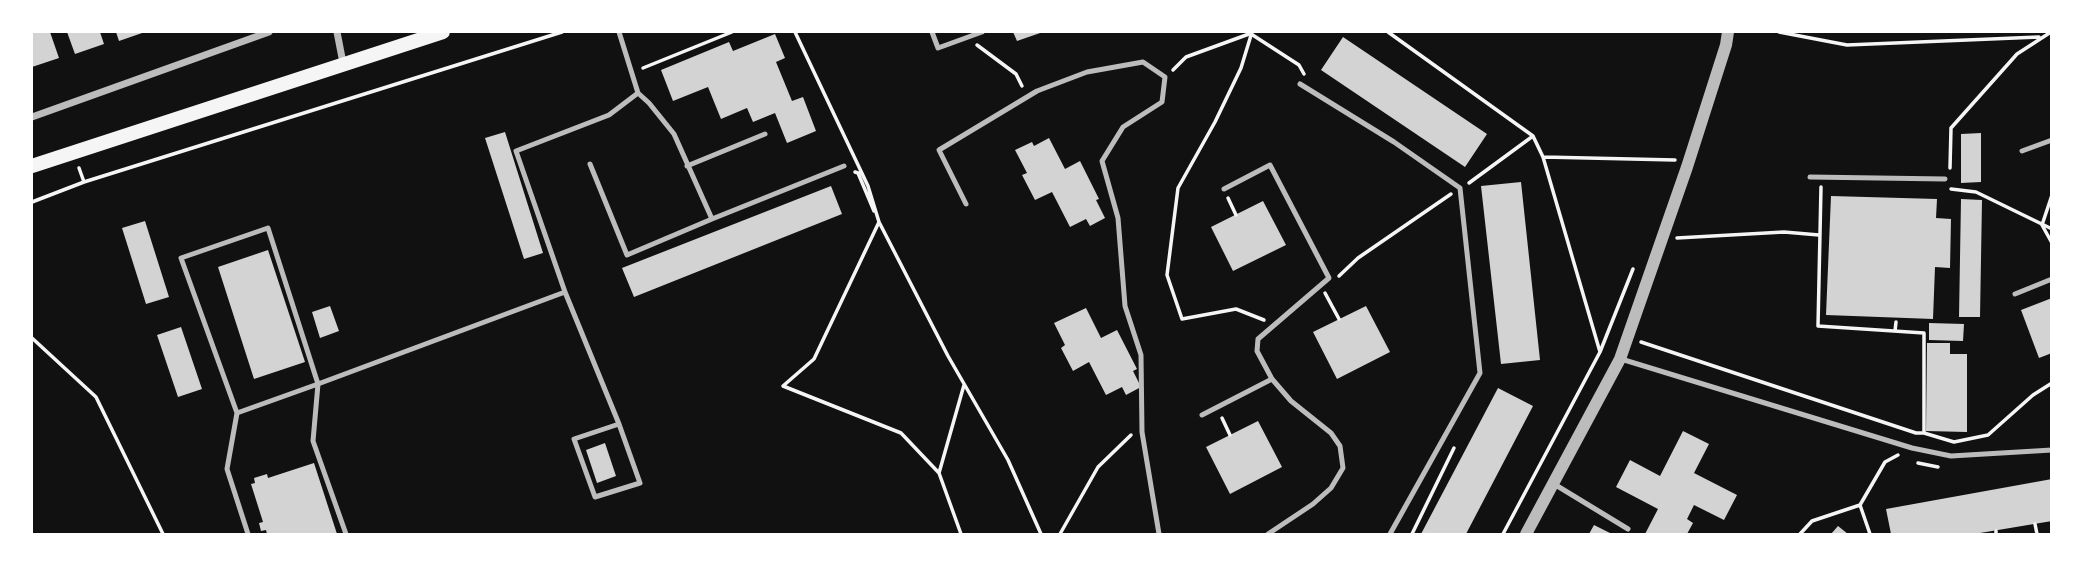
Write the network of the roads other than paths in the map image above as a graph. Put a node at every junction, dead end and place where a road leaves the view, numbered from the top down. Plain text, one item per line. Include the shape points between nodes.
1 (269, 32) edge
2 (337, 32) edge
3 (443, 32) edge
4 (619, 32) edge
5 (932, 32) edge
6 (982, 32) edge
7 (1728, 32) edge
8 (342, 64) junction
9 (1300, 84) dead end
10 (638, 93) junction
11 (32, 117) edge
12 (765, 134) dead end
13 (2052, 140) edge
14 (2022, 151) dead end
15 (590, 164) dead end
16 (32, 166) edge
17 (687, 166) junction
18 (844, 166) road end
19 (1810, 177) dead end
20 (1948, 178) road end
21 (1224, 190) road end
22 (966, 204) dead end
23 (712, 219) junction
24 (2052, 279) edge
25 (565, 292) junction
26 (2015, 293) dead end
27 (1620, 359) junction
28 (1272, 379) junction
29 (318, 384) junction
30 (237, 413) junction
31 (1202, 415) dead end
32 (619, 424) junction
33 (2052, 450) edge
34 (1553, 484) junction
35 (1628, 529) dead end
36 (248, 534) edge
37 (346, 534) edge
38 (1159, 534) edge
39 (1268, 534) edge
40 (1390, 534) edge
41 (1526, 534) edge

1 - 11 street
2 - 8 street
3 - 8 main road
4 - 10 lane
5 - 6 lane via 938,48
7 - 27 street
8 - 16 main road
9 - 40 lane via 1460,188 1480,373
10 - 17 lane via 674,134
10 - 25 lane via 609,115 516,151
12 - 17 lane
13 - 14 lane
15 - 23 lane via 628,255
17 - 23 lane
18 - 23 lane
19 - 20 lane
21 - 28 lane via 1270,165 1329,278 1258,339 1257,351
22 - 38 lane via 939,150 1037,91 1087,72 1143,62 1166,77 1162,102 1123,127 1102,160 1118,218 1125,306 1141,355 1142,424
24 - 26 lane
25 - 29 lane
25 - 32 lane
27 - 33 lane via 1912,448 1951,456
27 - 34 street
28 - 31 lane
28 - 39 lane via 1331,433 1340,446 1343,468 1331,488 1313,504
29 - 30 lane
29 - 30 lane via 268,228 181,258
29 - 37 lane via 313,440
30 - 36 lane via 227,469
32 - 32 lane via 640,483 594,497 574,439
34 - 35 lane
34 - 41 street

